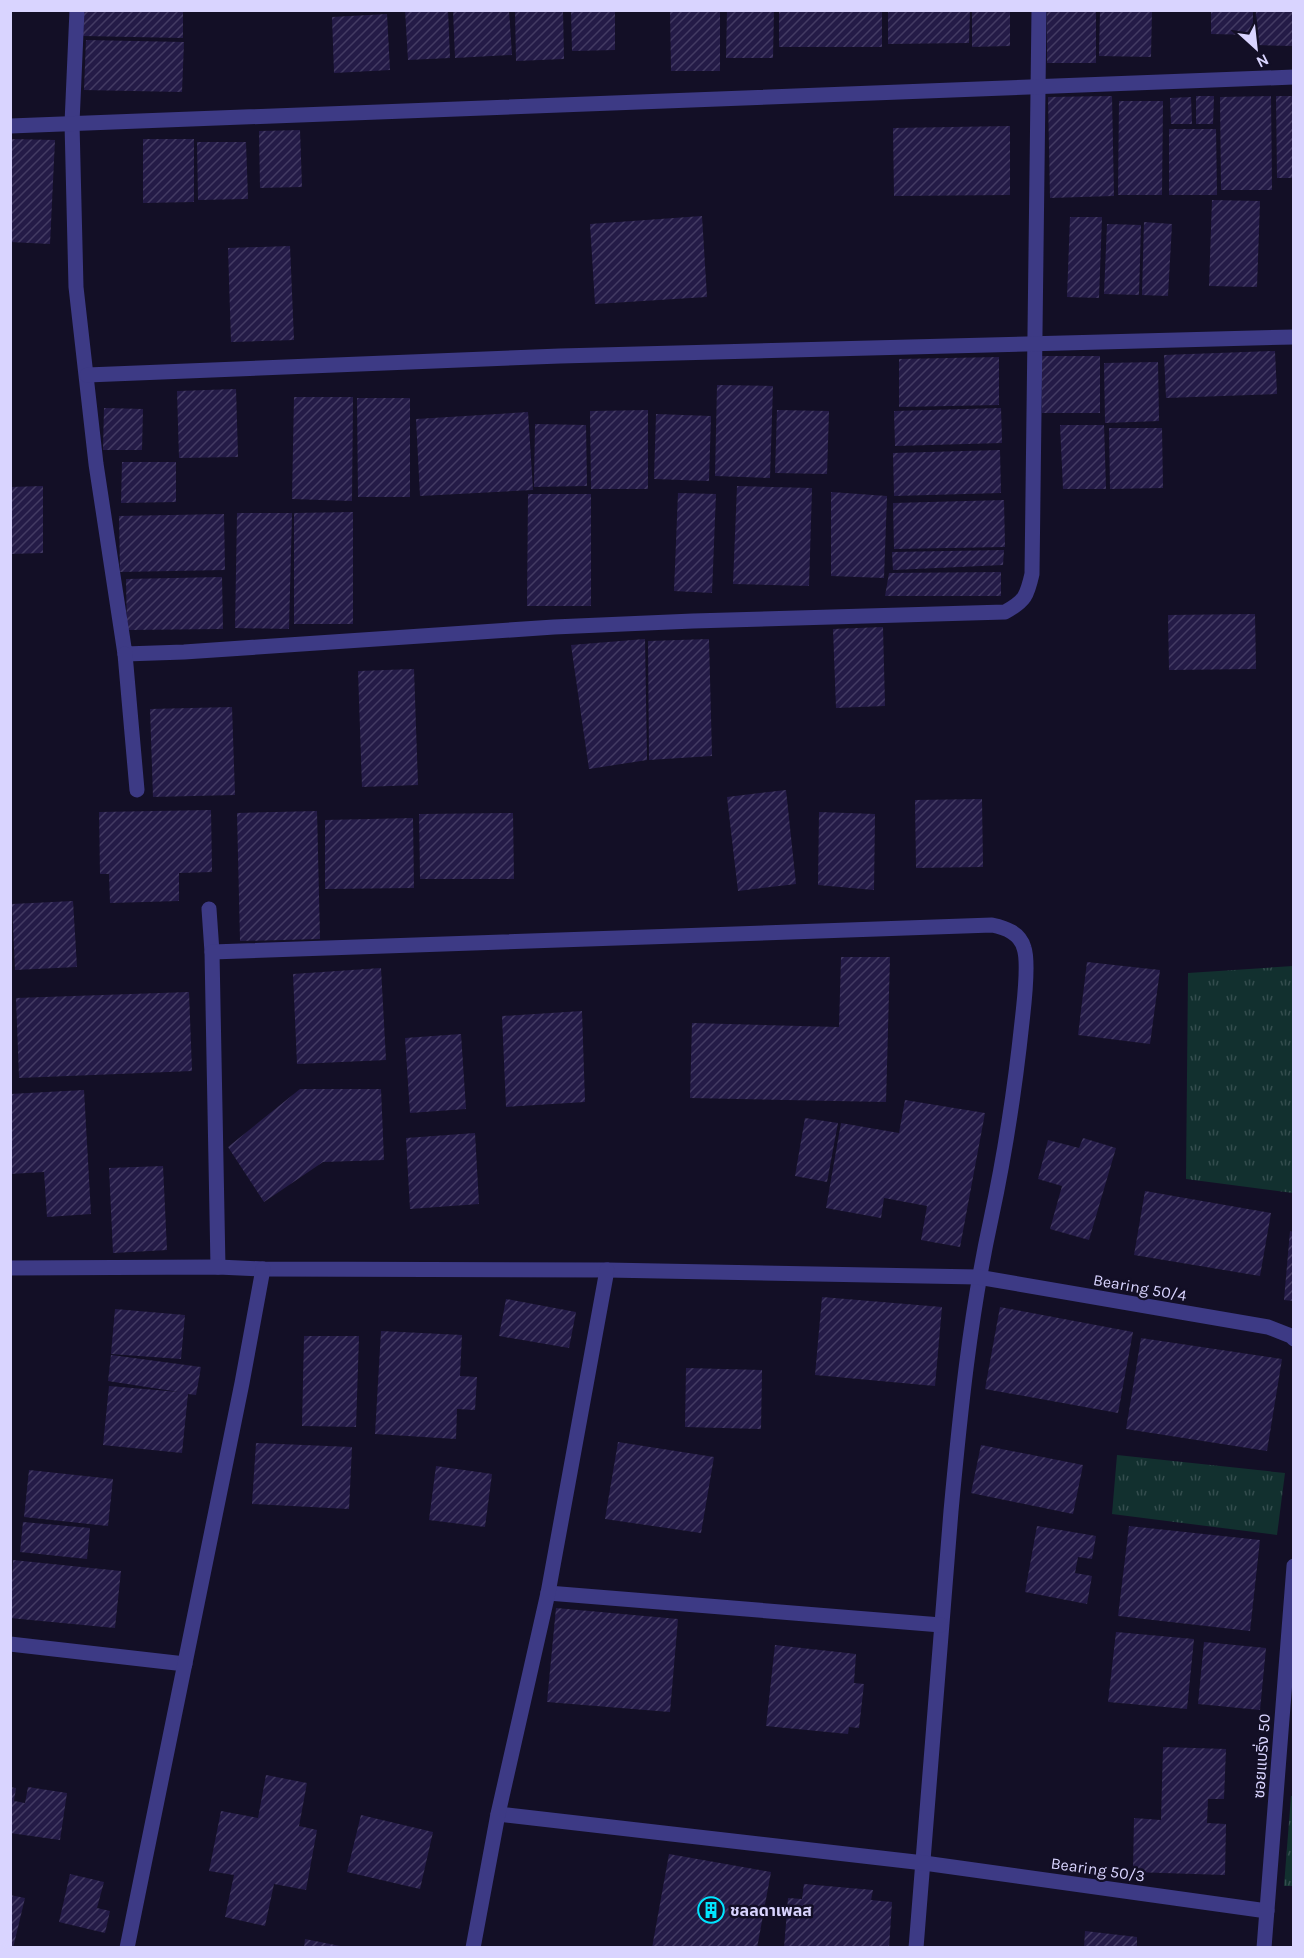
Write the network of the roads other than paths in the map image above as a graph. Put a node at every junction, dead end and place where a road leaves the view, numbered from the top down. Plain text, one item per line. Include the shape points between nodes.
1 (77, 10) edge
2 (1039, 10) edge
3 (1293, 78) edge
4 (1038, 87) junction
5 (72, 123) junction
6 (10, 126) edge
7 (1293, 337) edge
8 (1035, 343) junction
9 (87, 375) junction
10 (125, 654) junction
11 (137, 790) dead end
12 (209, 909) dead end
13 (212, 952) junction
14 (218, 1267) junction
15 (10, 1268) edge
16 (263, 1269) junction
17 (607, 1270) junction
18 (978, 1276) junction
19 (1293, 1339) edge
20 (1293, 1566) edge
21 (548, 1593) junction
22 (941, 1625) junction
23 (10, 1644) edge
24 (185, 1664) junction
25 (498, 1814) junction
26 (924, 1863) junction
27 (1267, 1911) junction
28 (127, 1947) edge
29 (473, 1947) edge
30 (916, 1947) edge
31 (1264, 1947) edge

1 - 5 street
2 - 4 street
3 - 4 street
4 - 5 street
4 - 8 street
5 - 6 street
5 - 9 street via 76,287
7 - 8 street
8 - 9 street via 560,356
8 - 10 street via 1032,574 1028,594 1005,612 565,626
9 - 10 street via 96,464
10 - 11 street
12 - 13 street
13 - 14 street
13 - 18 street via 1006,928 1025,949 1025,997 1015,1092
14 - 15 street, Bearing 50/4
14 - 16 street, Bearing 50/4
16 - 17 street, Bearing 50/4
16 - 24 street
17 - 18 street, Bearing 50/4
17 - 21 street
18 - 19 street, Bearing 50/4 via 1268,1327
18 - 22 street
20 - 27 street, ซอยแบริ่ง 50
21 - 22 street
21 - 25 street
22 - 26 street
23 - 24 street
24 - 28 street
25 - 26 street, Bearing 50/3
25 - 29 street
26 - 27 street, Bearing 50/3
26 - 30 street
27 - 31 street, ซอยแบริ่ง 50

